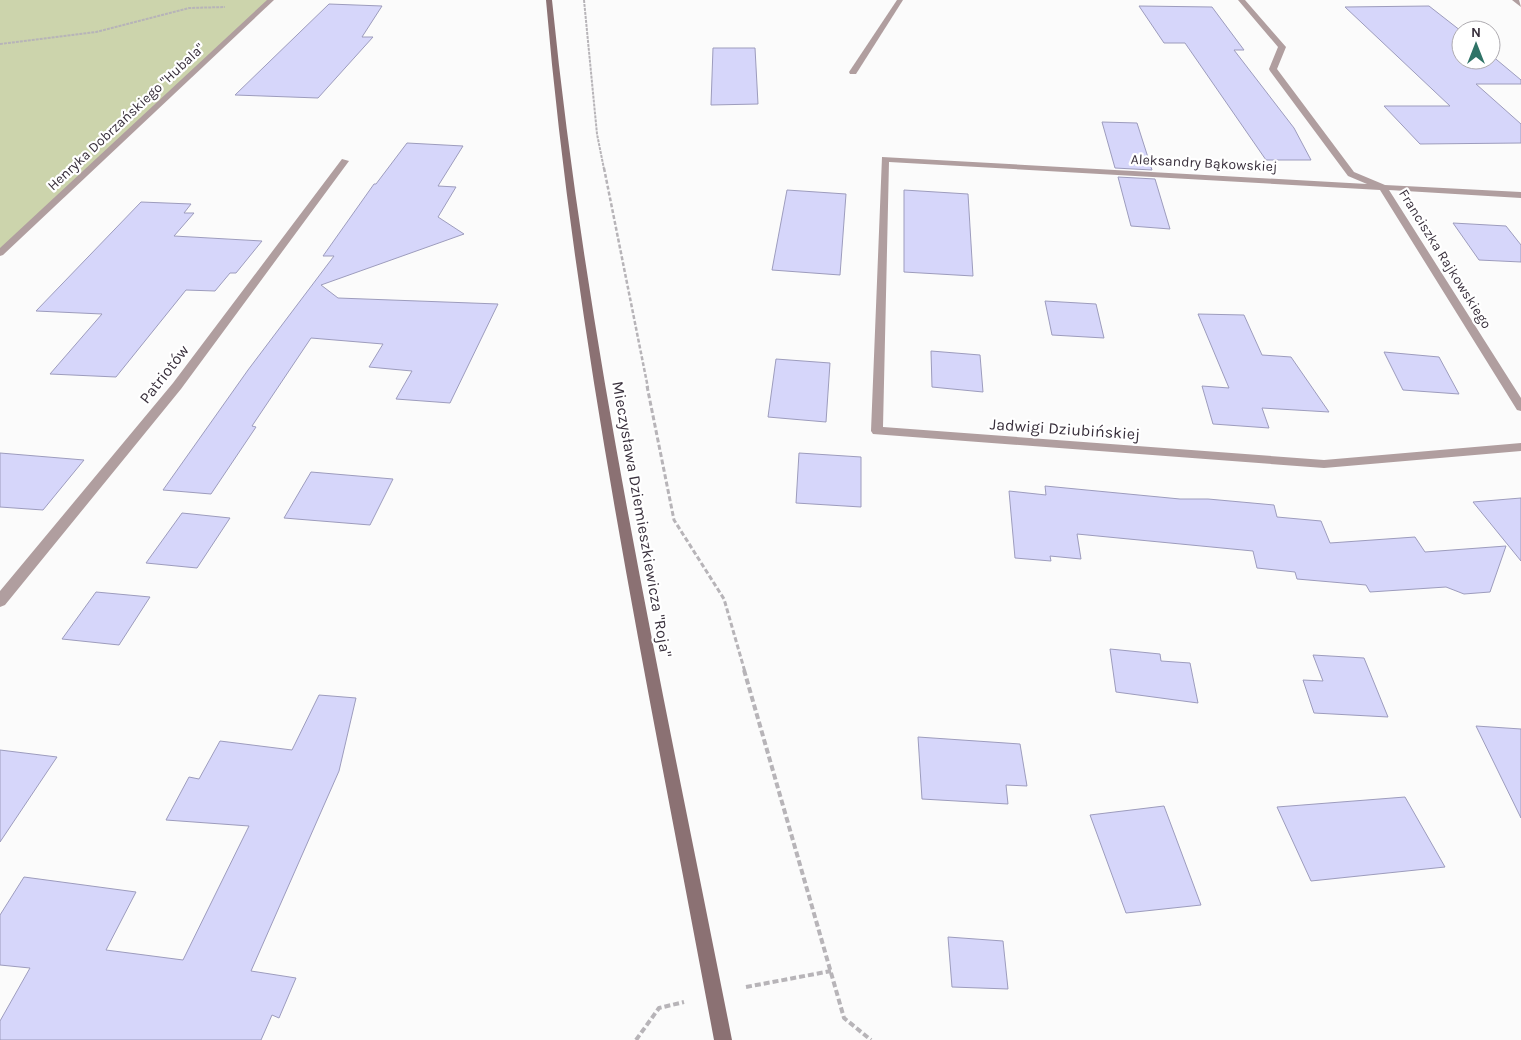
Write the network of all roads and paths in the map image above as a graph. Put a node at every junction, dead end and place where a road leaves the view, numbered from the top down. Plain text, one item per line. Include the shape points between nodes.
1 (271, 0) edge
2 (549, 0) edge
3 (584, 0) edge
4 (900, 0) edge
5 (1240, 0) edge
6 (1515, 0) edge
7 (1521, 5) edge
8 (250, 18) junction
9 (0, 44) edge
10 (853, 72) dead end
11 (885, 159) joint
12 (345, 161) dead end
13 (1383, 187) junction
14 (1521, 196) edge
15 (0, 253) edge
16 (1521, 406) edge
17 (1521, 447) edge
18 (0, 601) edge
19 (723, 1040) edge
20 (871, 1040) edge

1 - 8 street, Henryka Dobrzańskiego "Hubala"
2 - 19 main road, Mieczysława Dziemieszkiewicza "Roja" via 559,108 615,477
3 - 20 path via 596,134 674,520 724,599 844,1018
4 - 10 street
5 - 13 street, Franciszka Rajkowskiego via 1282,47 1273,69 1351,174
6 - 7 street
8 - 9 path via 238,9 219,6 189,8 96,32
8 - 15 street, Henryka Dobrzańskiego "Hubala"
11 - 13 street, Aleksandry Bąkowskiej
11 - 17 street, Jadwigi Dziubińskiej via 877,431 1324,464
12 - 18 street, Patriotów via 177,386
13 - 14 street, Aleksandry Bąkowskiej
13 - 16 street, Franciszka Rajkowskiego

